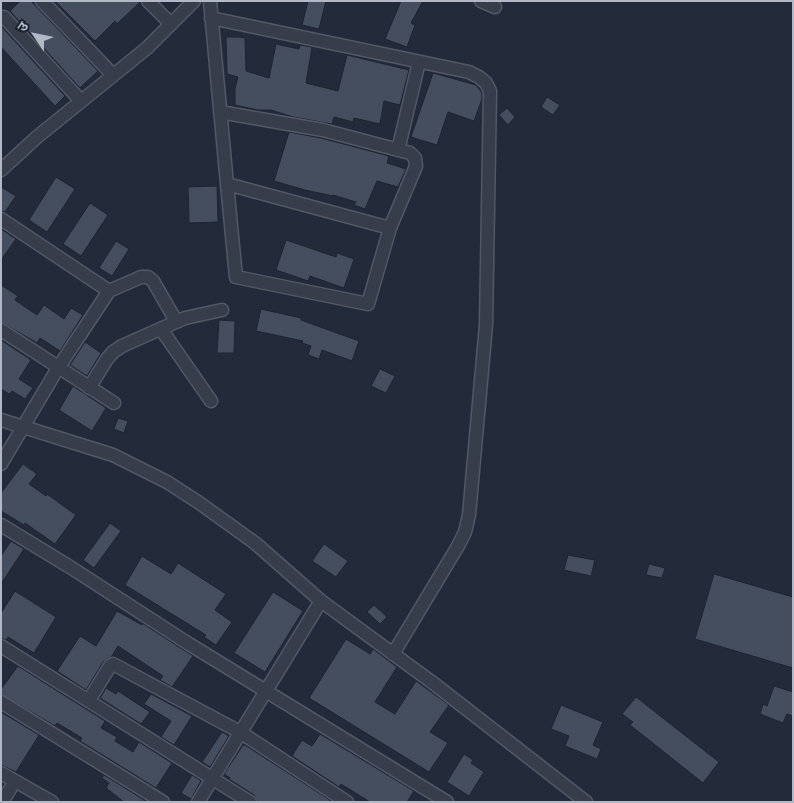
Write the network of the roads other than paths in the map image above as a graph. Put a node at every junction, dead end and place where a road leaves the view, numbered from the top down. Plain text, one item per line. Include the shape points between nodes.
1 (42, 1) edge
2 (148, 1) edge
3 (194, 1) edge
4 (210, 1) edge
5 (480, 1) edge
6 (495, 7) dead end
7 (4, 17) dead end
8 (211, 18) junction
9 (171, 24) junction
10 (419, 62) junction
11 (113, 75) junction
12 (82, 101) junction
13 (220, 112) junction
14 (398, 150) junction
15 (1, 170) edge
16 (227, 184) junction
17 (1, 219) edge
18 (390, 228) junction
19 (109, 291) junction
20 (222, 310) dead end
21 (176, 321) junction
22 (161, 329) junction
23 (1, 330) edge
24 (58, 368) junction
25 (90, 388) junction
26 (211, 401) dead end
27 (114, 403) dead end
28 (1, 420) edge
29 (24, 427) junction
30 (1, 464) edge
31 (1, 525) edge
32 (321, 601) junction
33 (2, 649) edge
34 (393, 654) junction
35 (266, 691) junction
36 (90, 700) junction
37 (1, 702) edge
38 (240, 732) junction
39 (1, 773) edge
40 (212, 778) junction
41 (15, 781) junction
42 (2, 802) edge
43 (52, 802) edge
44 (163, 802) edge
45 (198, 802) edge
46 (250, 802) edge
47 (347, 802) edge
48 (447, 802) edge
49 (586, 802) edge

1 - 11 street
2 - 9 street
3 - 9 street
4 - 8 street
5 - 6 street
7 - 12 street
8 - 10 street
8 - 13 street
9 - 11 street
10 - 14 street
10 - 34 street via 469,72 486,82 490,91 486,324 470,515 458,546
11 - 12 street
12 - 15 street
13 - 14 street via 323,130
13 - 16 street
14 - 18 street via 410,153 416,166
16 - 18 street
16 - 18 street via 236,277 368,304
17 - 19 street
19 - 21 street via 148,277
19 - 24 street
20 - 21 street
21 - 22 street
22 - 25 street via 114,352
22 - 26 street
23 - 24 street
24 - 25 street
24 - 29 street
25 - 27 street
28 - 29 street
29 - 30 street
29 - 32 street via 113,455 166,482 229,523
31 - 35 street
32 - 34 street
32 - 35 street
33 - 36 street
34 - 49 street
35 - 38 street
35 - 48 street
36 - 38 street via 113,664
36 - 40 street
37 - 44 street
38 - 40 street
38 - 47 street
39 - 41 street
40 - 45 street
40 - 46 street
41 - 42 street
41 - 43 street

